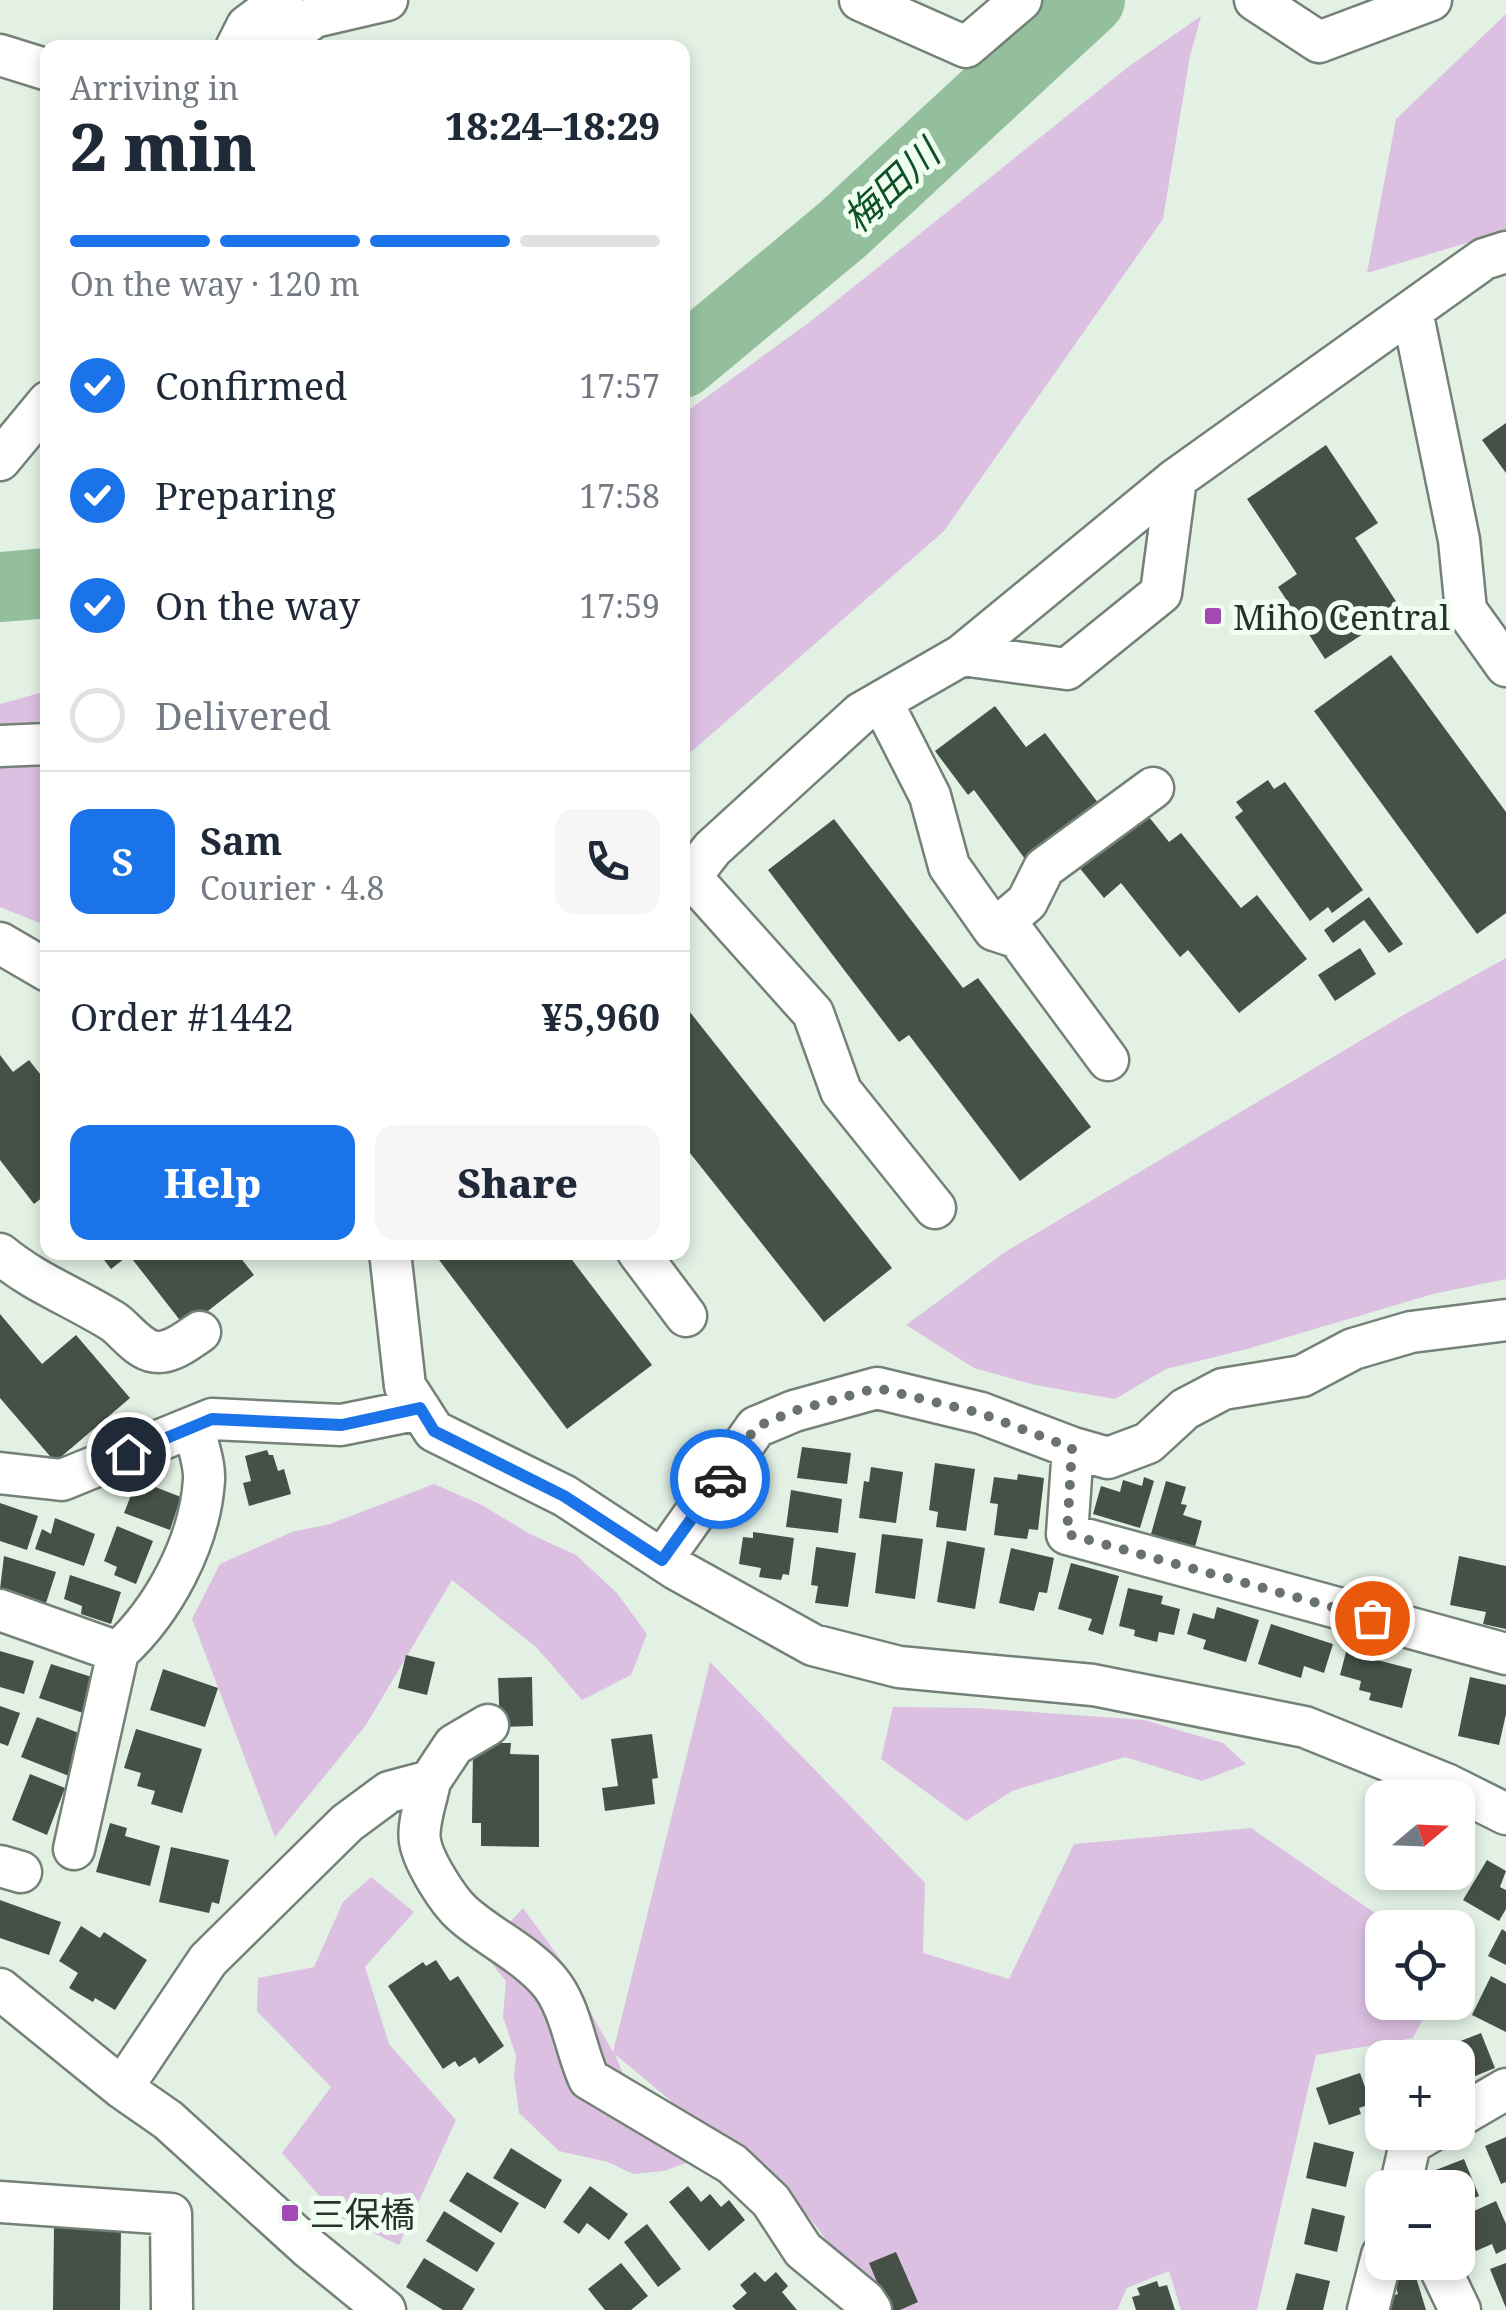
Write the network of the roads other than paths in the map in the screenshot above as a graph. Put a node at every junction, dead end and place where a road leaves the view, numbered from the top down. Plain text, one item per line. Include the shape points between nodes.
1 (282, 0) edge
2 (387, 0) edge
3 (860, 0) edge
4 (1021, 0) edge
5 (1255, 0) edge
6 (1431, 0) edge
7 (240, 40) edge
8 (284, 40) edge
9 (0, 55) edge
10 (40, 68) edge
11 (1506, 252) edge
12 (1412, 311) junction
13 (40, 412) edge
14 (0, 460) edge
15 (1176, 479) junction
16 (962, 655) junction
17 (1506, 666) edge
18 (882, 702) junction
19 (40, 744) edge
20 (0, 746) edge
21 (1153, 788) dead end
22 (690, 878) edge
23 (690, 885) edge
24 (994, 930) junction
25 (0, 943) edge
26 (40, 966) edge
27 (1108, 1060) dead end
28 (935, 1208) dead end
29 (0, 1254) edge
30 (391, 1260) edge
31 (644, 1260) edge
32 (686, 1316) dead end
33 (1506, 1320) edge
34 (200, 1332) dead end
35 (420, 1408) junction
36 (194, 1427) junction
37 (1072, 1448) junction
38 (0, 1473) edge
39 (662, 1560) junction
40 (0, 1610) edge
41 (118, 1652) junction
42 (1506, 1654) edge
43 (488, 1725) dead end
44 (430, 1781) junction
45 (1506, 1814) edge
46 (74, 1849) dead end
47 (0, 1990) edge
48 (122, 2088) junction
49 (1506, 2089) edge
50 (1475, 2107) edge
51 (0, 2202) edge
52 (1376, 2280) edge
53 (1446, 2280) edge
54 (172, 2310) edge
55 (385, 2310) edge
56 (872, 2310) edge
57 (1368, 2310) edge
58 (1460, 2310) edge

1 - 7 street via 247,26
2 - 8 street via 314,17
3 - 4 street via 966,47
5 - 6 street via 1318,42
9 - 10 street
11 - 12 street via 1484,259
12 - 15 street
12 - 17 street via 1459,540 1466,610
13 - 14 street
15 - 16 street
15 - 16 street via 1161,594 1067,669
16 - 18 street
18 - 22 street via 712,849
18 - 24 street via 930,796 949,866
19 - 20 street
21 - 24 street via 1044,868 1027,902
23 - 28 street via 813,1013 842,1090
24 - 27 street via 1018,938
25 - 26 street
29 - 34 street via 154,1352 176,1348
30 - 35 street via 406,1386
31 - 32 street
33 - 37 street via 1411,1332 1302,1376 1223,1389 1185,1409 1148,1443 1108,1458
35 - 36 street via 342,1425 212,1419
35 - 39 street via 434,1431 564,1496
36 - 38 street via 62,1480
36 - 41 street via 204,1476 199,1520 173,1579 138,1634
37 - 39 street via 980,1413 877,1388 756,1427
37 - 42 street via 1067,1534
39 - 45 street via 813,1645 899,1666 1094,1685 1305,1726
40 - 41 street
41 - 46 street
43 - 44 street via 454,1745
44 - 48 street via 389,1792 346,1823 208,1960
44 - 56 street via 419,1839 428,1865 461,1912 551,1983 589,2080 732,2164 771,2201 803,2250
47 - 48 street
48 - 55 street via 168,2120
49 - 50 street
51 - 54 street via 171,2214
52 - 57 street
53 - 58 street

